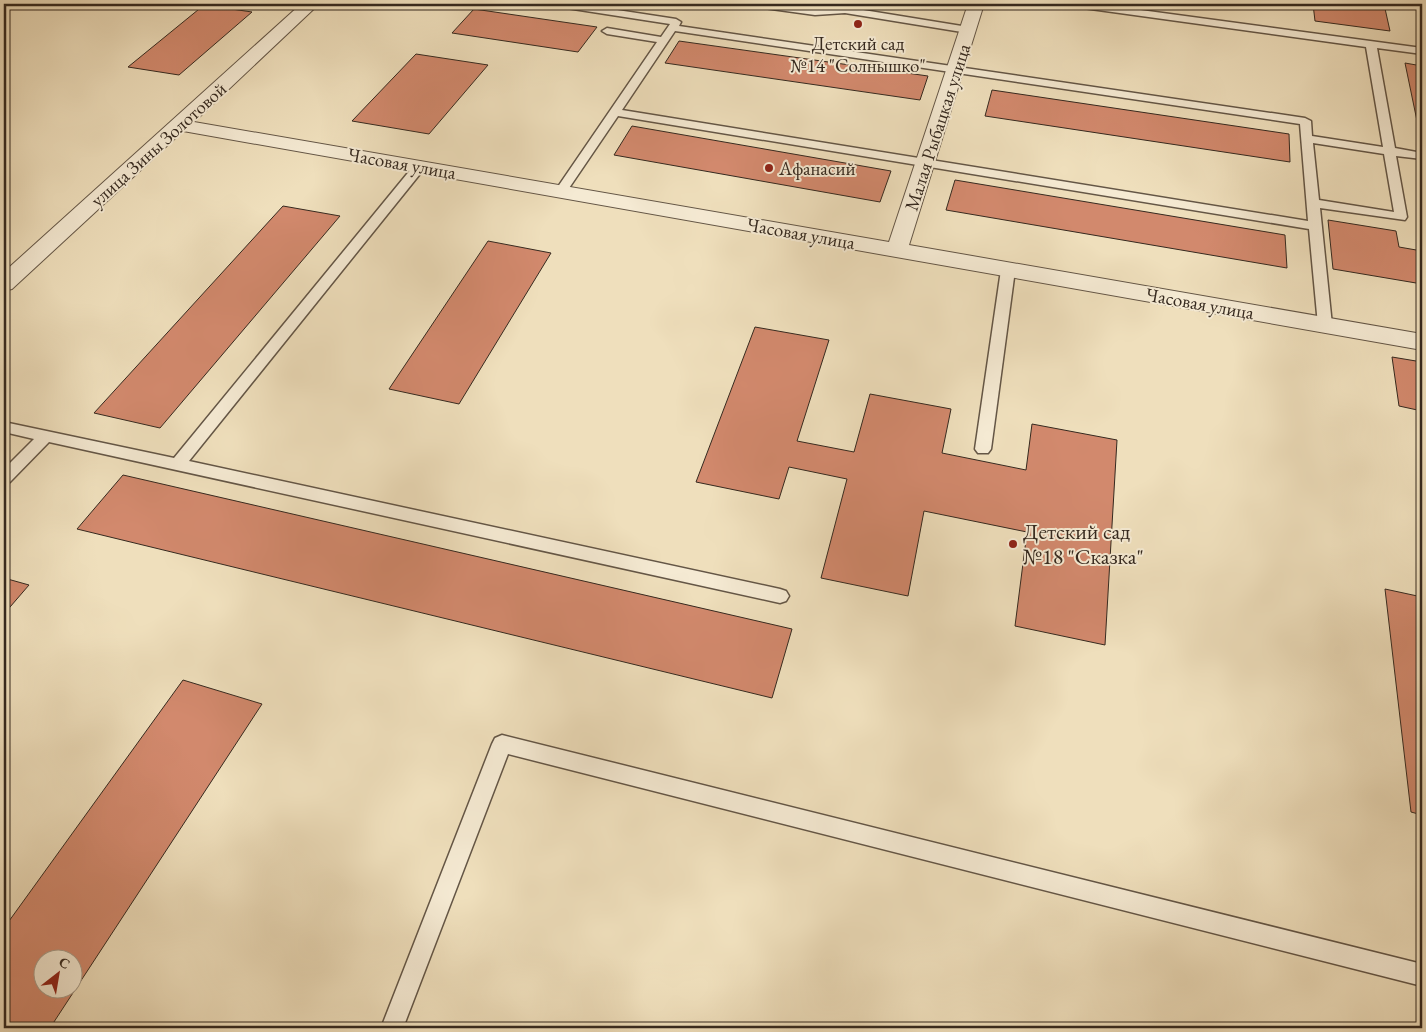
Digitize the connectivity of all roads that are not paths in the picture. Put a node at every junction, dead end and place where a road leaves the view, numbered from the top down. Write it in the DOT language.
graph roads {
  1 [pos="312,4"];
  2 [pos="560,4"];
  3 [pos="757,4"];
  4 [pos="976,4"];
  5 [pos="1076,4"];
  6 [pos="846,7"];
  7 [pos="672,28"];
  8 [pos="968,30"];
  9 [pos="607,31"];
  10 [pos="662,40"];
  11 [pos="1371,44"];
  12 [pos="1422,51"];
  13 [pos="956,68"];
  14 [pos="613,112"];
  15 [pos="180,125"];
  16 [pos="1308,139"];
  17 [pos="1390,151"];
  18 [pos="1422,156"];
  19 [pos="925,163"];
  20 [pos="420,166"];
  21 [pos="561,191"];
  22 [pos="1313,203"];
  23 [pos="1316,226"];
  24 [pos="897,250"];
  25 [pos="1008,270"];
  26 [pos="4,284"];
  27 [pos="1325,325"];
  28 [pos="1422,342"];
  29 [pos="4,427"];
  30 [pos="46,436"];
  31 [pos="983,450"];
  32 [pos="179,464"];
  33 [pos="4,478"];
  34 [pos="780,596"];
  35 [pos="1422,975"];
  36 [pos="392,1028"];
  1 -- 15 [label="street, улица Зины Золотовой"];
  2 -- 7 [label="lane"];
  3 -- 6 [label="lane"];
  4 -- 8 [label="street, Малая Рыбацкая улица"];
  5 -- 11 [label="lane"];
  6 -- 8 [label="lane"];
  7 -- 10 [label="lane"];
  7 -- 13 [label="lane"];
  8 -- 13 [label="street, Малая Рыбацкая улица"];
  9 -- 10 [label="lane"];
  10 -- 14 [label="lane"];
  11 -- 12 [label="lane"];
  11 -- 17 [label="lane"];
  13 -- 16 [label="lane"];
  13 -- 19 [label="street, Малая Рыбацкая улица"];
  14 -- 19 [label="lane"];
  14 -- 21 [label="lane"];
  15 -- 20 [label="street, Часовая улица"];
  15 -- 26 [label="street, улица Зины Золотовой"];
  16 -- 17 [label="lane"];
  16 -- 22 [label="lane"];
  17 -- 18 [label="lane"];
  17 -- 22 [label="lane"];
  19 -- 23 [label="lane"];
  19 -- 24 [label="street, Малая Рыбацкая улица"];
  20 -- 21 [label="street, Часовая улица"];
  20 -- 32 [label="lane"];
  21 -- 24 [label="street, Часовая улица"];
  22 -- 23 [label="lane"];
  23 -- 27 [label="lane"];
  24 -- 25 [label="street, Часовая улица"];
  25 -- 27 [label="street, Часовая улица"];
  25 -- 31 [label="lane"];
  27 -- 28 [label="street, Часовая улица"];
  29 -- 30 [label="lane"];
  30 -- 32 [label="lane"];
  30 -- 33 [label="lane"];
  32 -- 34 [label="lane"];
  35 -- 36 [label="lane"];
}
